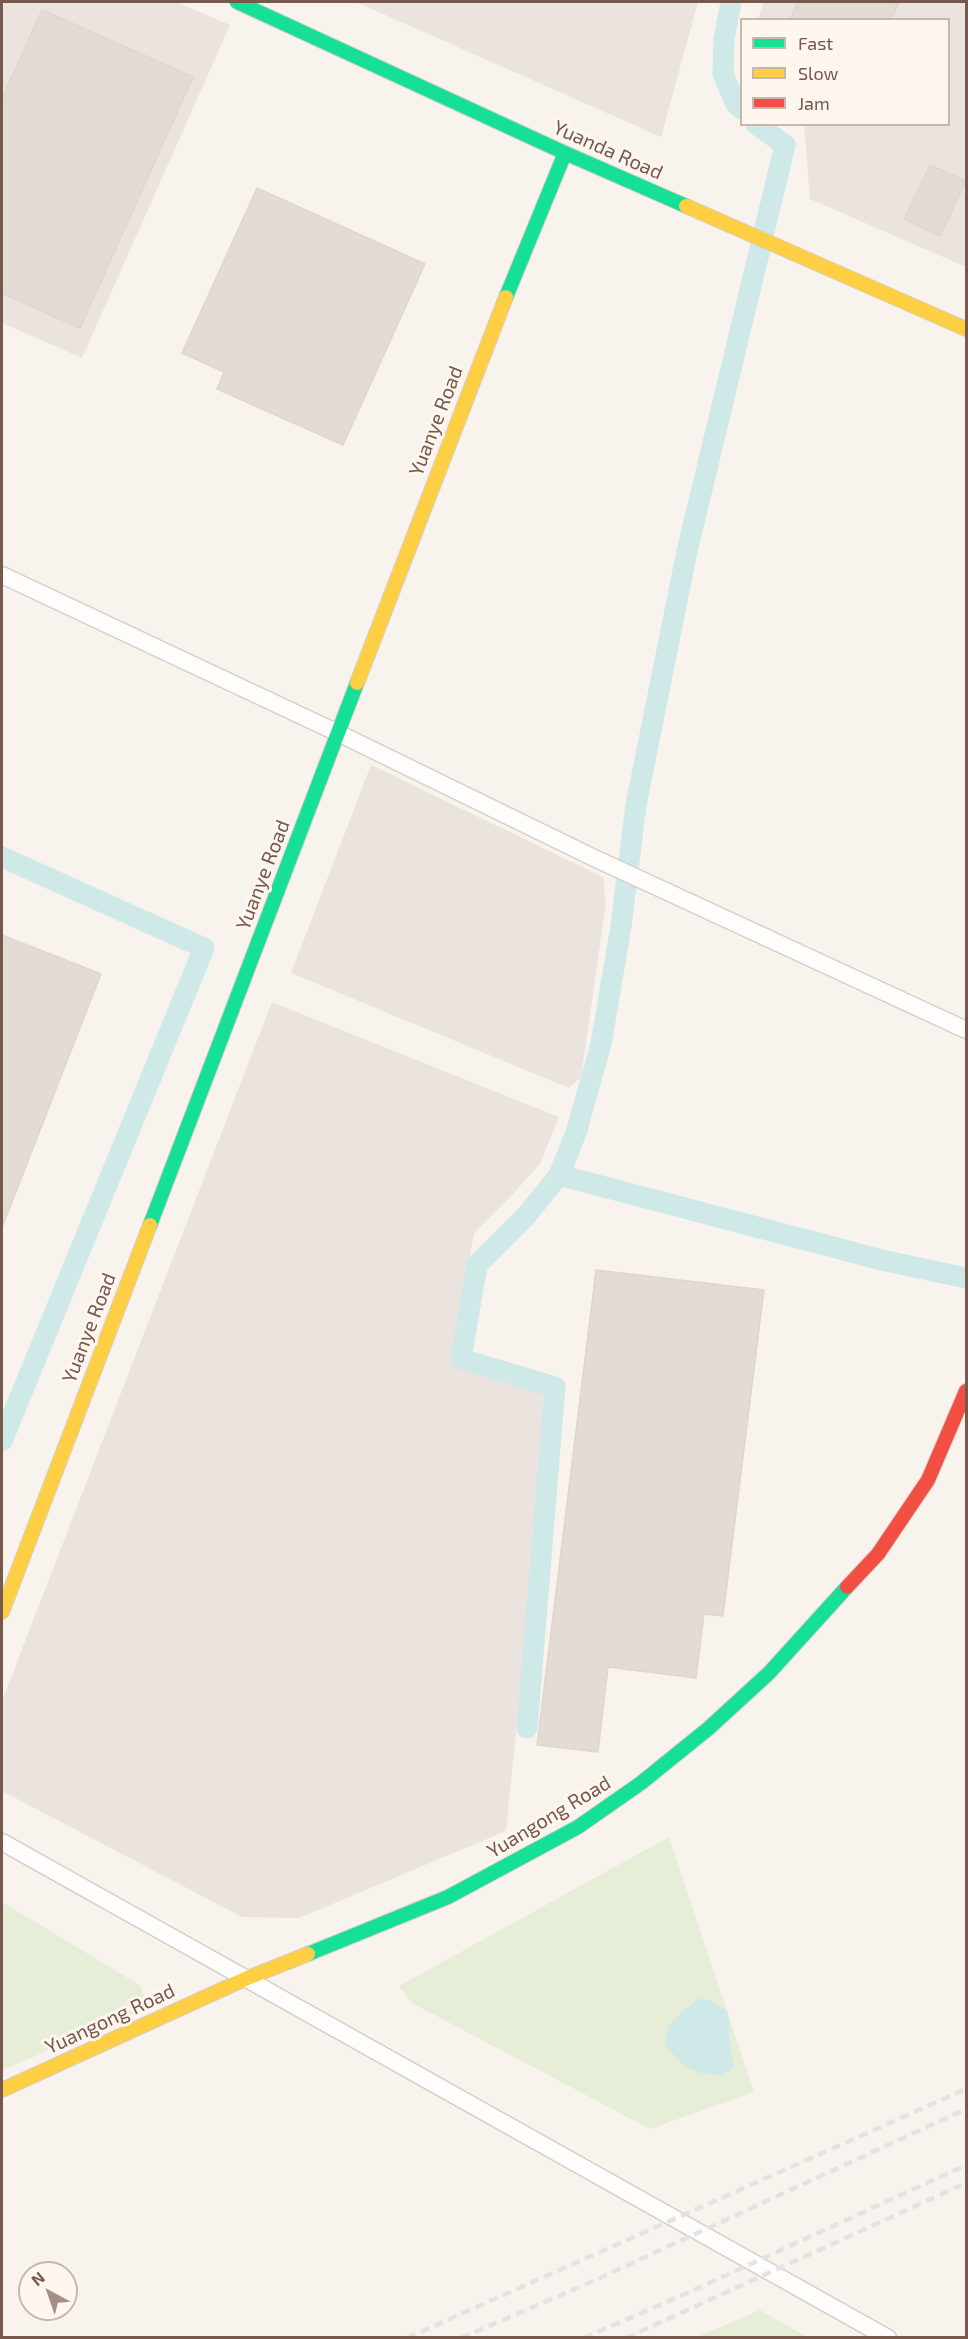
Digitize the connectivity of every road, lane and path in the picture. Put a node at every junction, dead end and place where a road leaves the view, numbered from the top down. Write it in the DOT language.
graph roads {
  1 [pos="237,2"];
  2 [pos="564,153"];
  3 [pos="966,329"];
  4 [pos="2,575"];
  5 [pos="338,733"];
  6 [pos="966,1030"];
  7 [pos="966,1390"];
  8 [pos="2,1612"];
  9 [pos="2,1842"];
  10 [pos="245,1979"];
  11 [pos="2,2090"];
  12 [pos="888,2337"];
  1 -- 2 [label="street, Yuanda Road"];
  2 -- 3 [label="street, Yuanda Road"];
  2 -- 5 [label="street, Yuanye Road"];
  4 -- 5 [label="street"];
  5 -- 6 [label="street"];
  5 -- 8 [label="street, Yuanye Road"];
  7 -- 10 [label="street, Yuangong Road"];
  9 -- 10 [label="street"];
  10 -- 11 [label="street, Yuangong Road"];
  10 -- 12 [label="street"];
}
